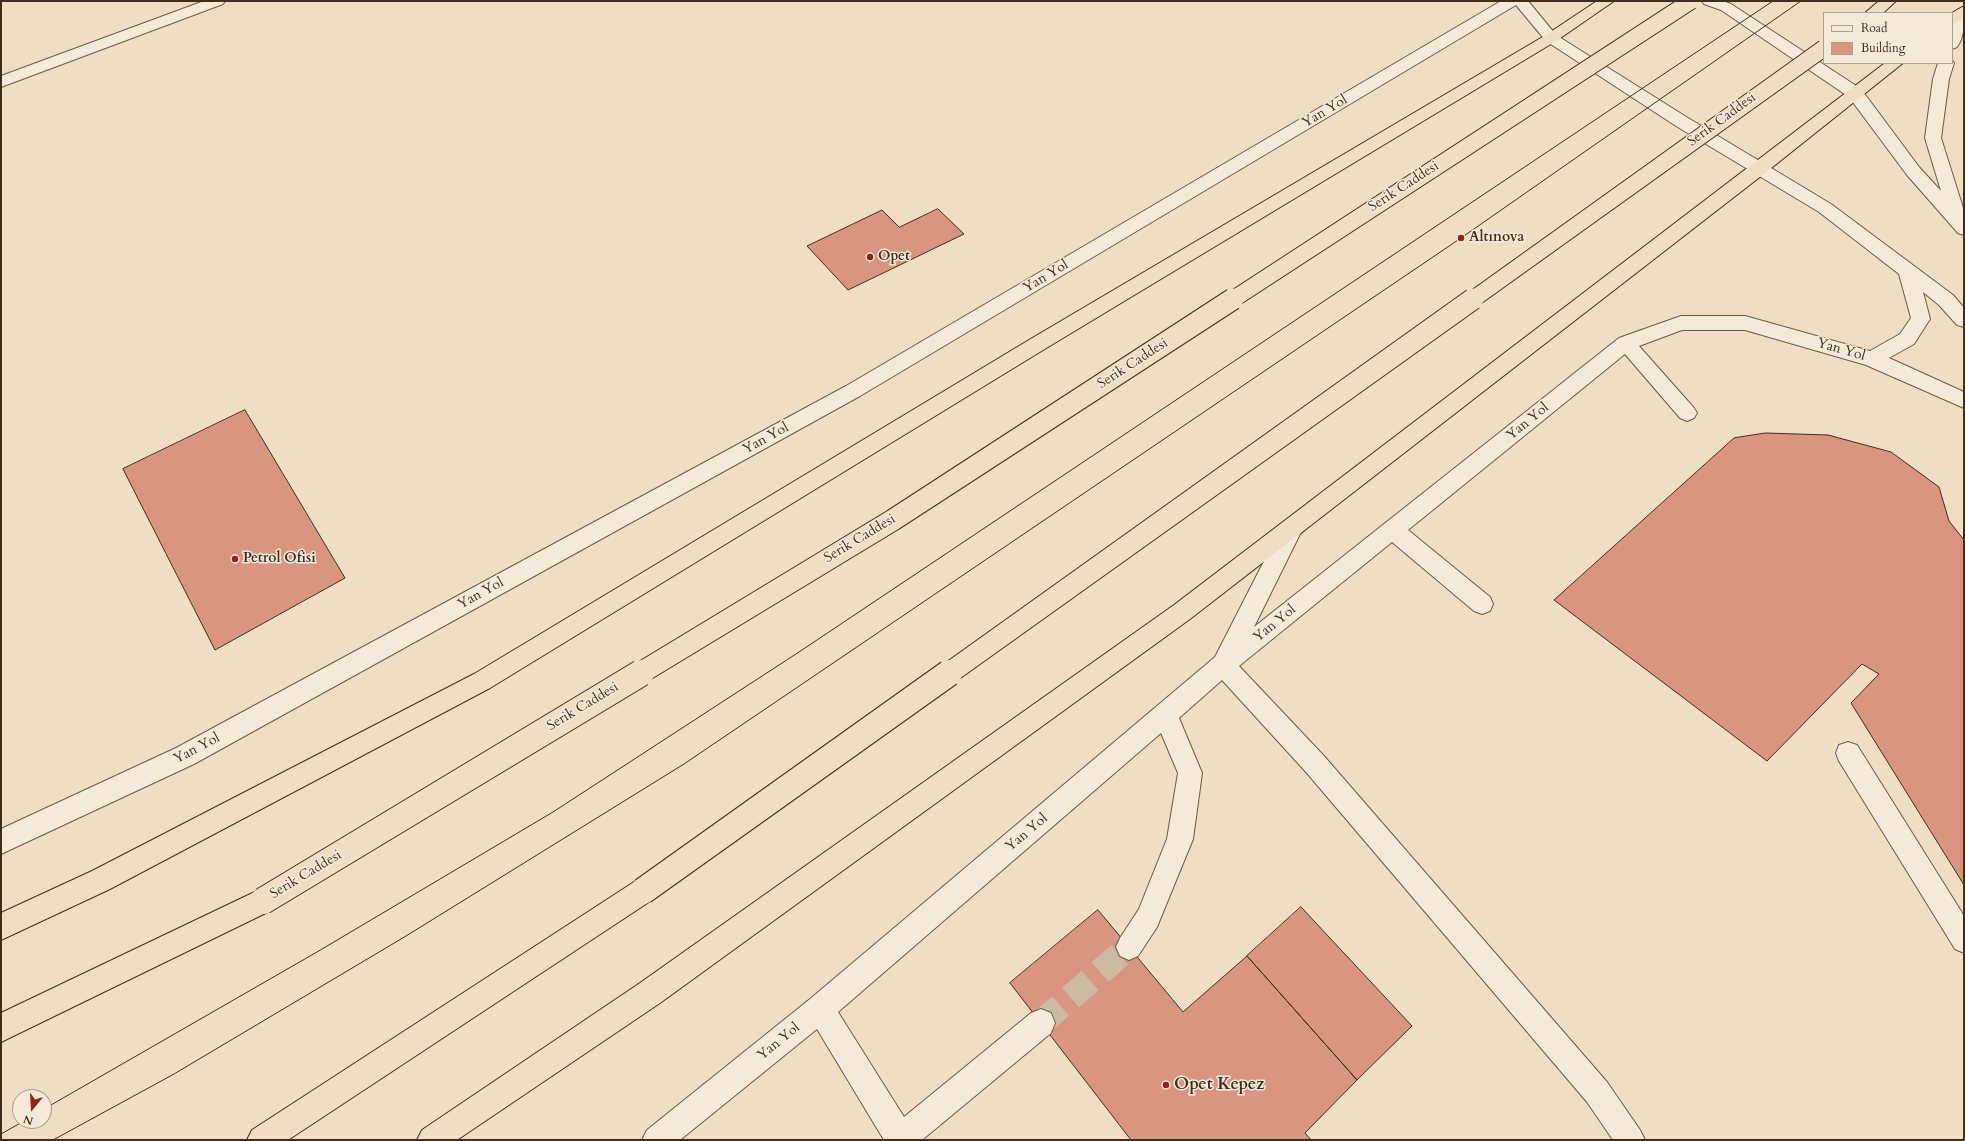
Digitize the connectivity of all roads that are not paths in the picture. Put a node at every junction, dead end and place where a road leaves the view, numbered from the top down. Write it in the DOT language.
graph roads {
  1 [pos="218,1"];
  2 [pos="1512,1"];
  3 [pos="1520,1"];
  4 [pos="1607,1"];
  5 [pos="1691,1"];
  6 [pos="1709,1"];
  7 [pos="1889,1"];
  8 [pos="1874,12"];
  9 [pos="1959,15"];
  10 [pos="1551,38"];
  11 [pos="1953,40"];
  12 [pos="1823,49"];
  13 [pos="1894,64"];
  14 [pos="1946,64"];
  15 [pos="1,82"];
  16 [pos="1855,93"];
  17 [pos="1759,169"];
  18 [pos="1961,226"];
  19 [pos="1908,272"];
  20 [pos="1964,320"];
  21 [pos="1626,343"];
  22 [pos="1872,360"];
  23 [pos="1964,400"];
  24 [pos="1687,413"];
  25 [pos="1292,528"];
  26 [pos="1393,530"];
  27 [pos="1482,604"];
  28 [pos="1223,665"];
  29 [pos="1166,714"];
  30 [pos="1848,753"];
  31 [pos="1,842"];
  32 [pos="1,927"];
  33 [pos="1964,940"];
  34 [pos="1129,947"];
  35 [pos="820,1009"];
  36 [pos="1041,1023"];
  37 [pos="1,1028"];
  38 [pos="900,1139"];
  39 [pos="262,1140"];
  40 [pos="432,1140"];
  41 [pos="657,1140"];
  42 [pos="1630,1140"];
  1 -- 15 [label="street"];
  2 -- 31 [label="street, Yan Yol"];
  3 -- 10 [label="street"];
  4 -- 10 [label="highway"];
  5 -- 37 [label="highway, Serik Caddesi, bridge"];
  6 -- 16 [label="street"];
  7 -- 8 [label="highway"];
  9 -- 11 [label="street"];
  10 -- 17 [label="street"];
  10 -- 32 [label="highway"];
  12 -- 39 [label="highway, Serik Caddesi, bridge"];
  13 -- 16 [label="highway"];
  14 -- 18 [label="street"];
  16 -- 17 [label="highway"];
  16 -- 18 [label="street"];
  17 -- 19 [label="street"];
  17 -- 25 [label="highway"];
  19 -- 20 [label="street"];
  19 -- 22 [label="street"];
  21 -- 22 [label="street, Yan Yol"];
  21 -- 24 [label="street"];
  21 -- 26 [label="street, Yan Yol"];
  22 -- 23 [label="street, Yan Yol"];
  25 -- 28 [label="street"];
  25 -- 40 [label="highway"];
  26 -- 27 [label="street"];
  26 -- 28 [label="street, Yan Yol"];
  28 -- 29 [label="street, Yan Yol"];
  28 -- 42 [label="street"];
  29 -- 34 [label="street"];
  29 -- 35 [label="street, Yan Yol"];
  30 -- 33 [label="street"];
  35 -- 38 [label="street"];
  35 -- 41 [label="street, Yan Yol"];
  36 -- 38 [label="street"];
}
